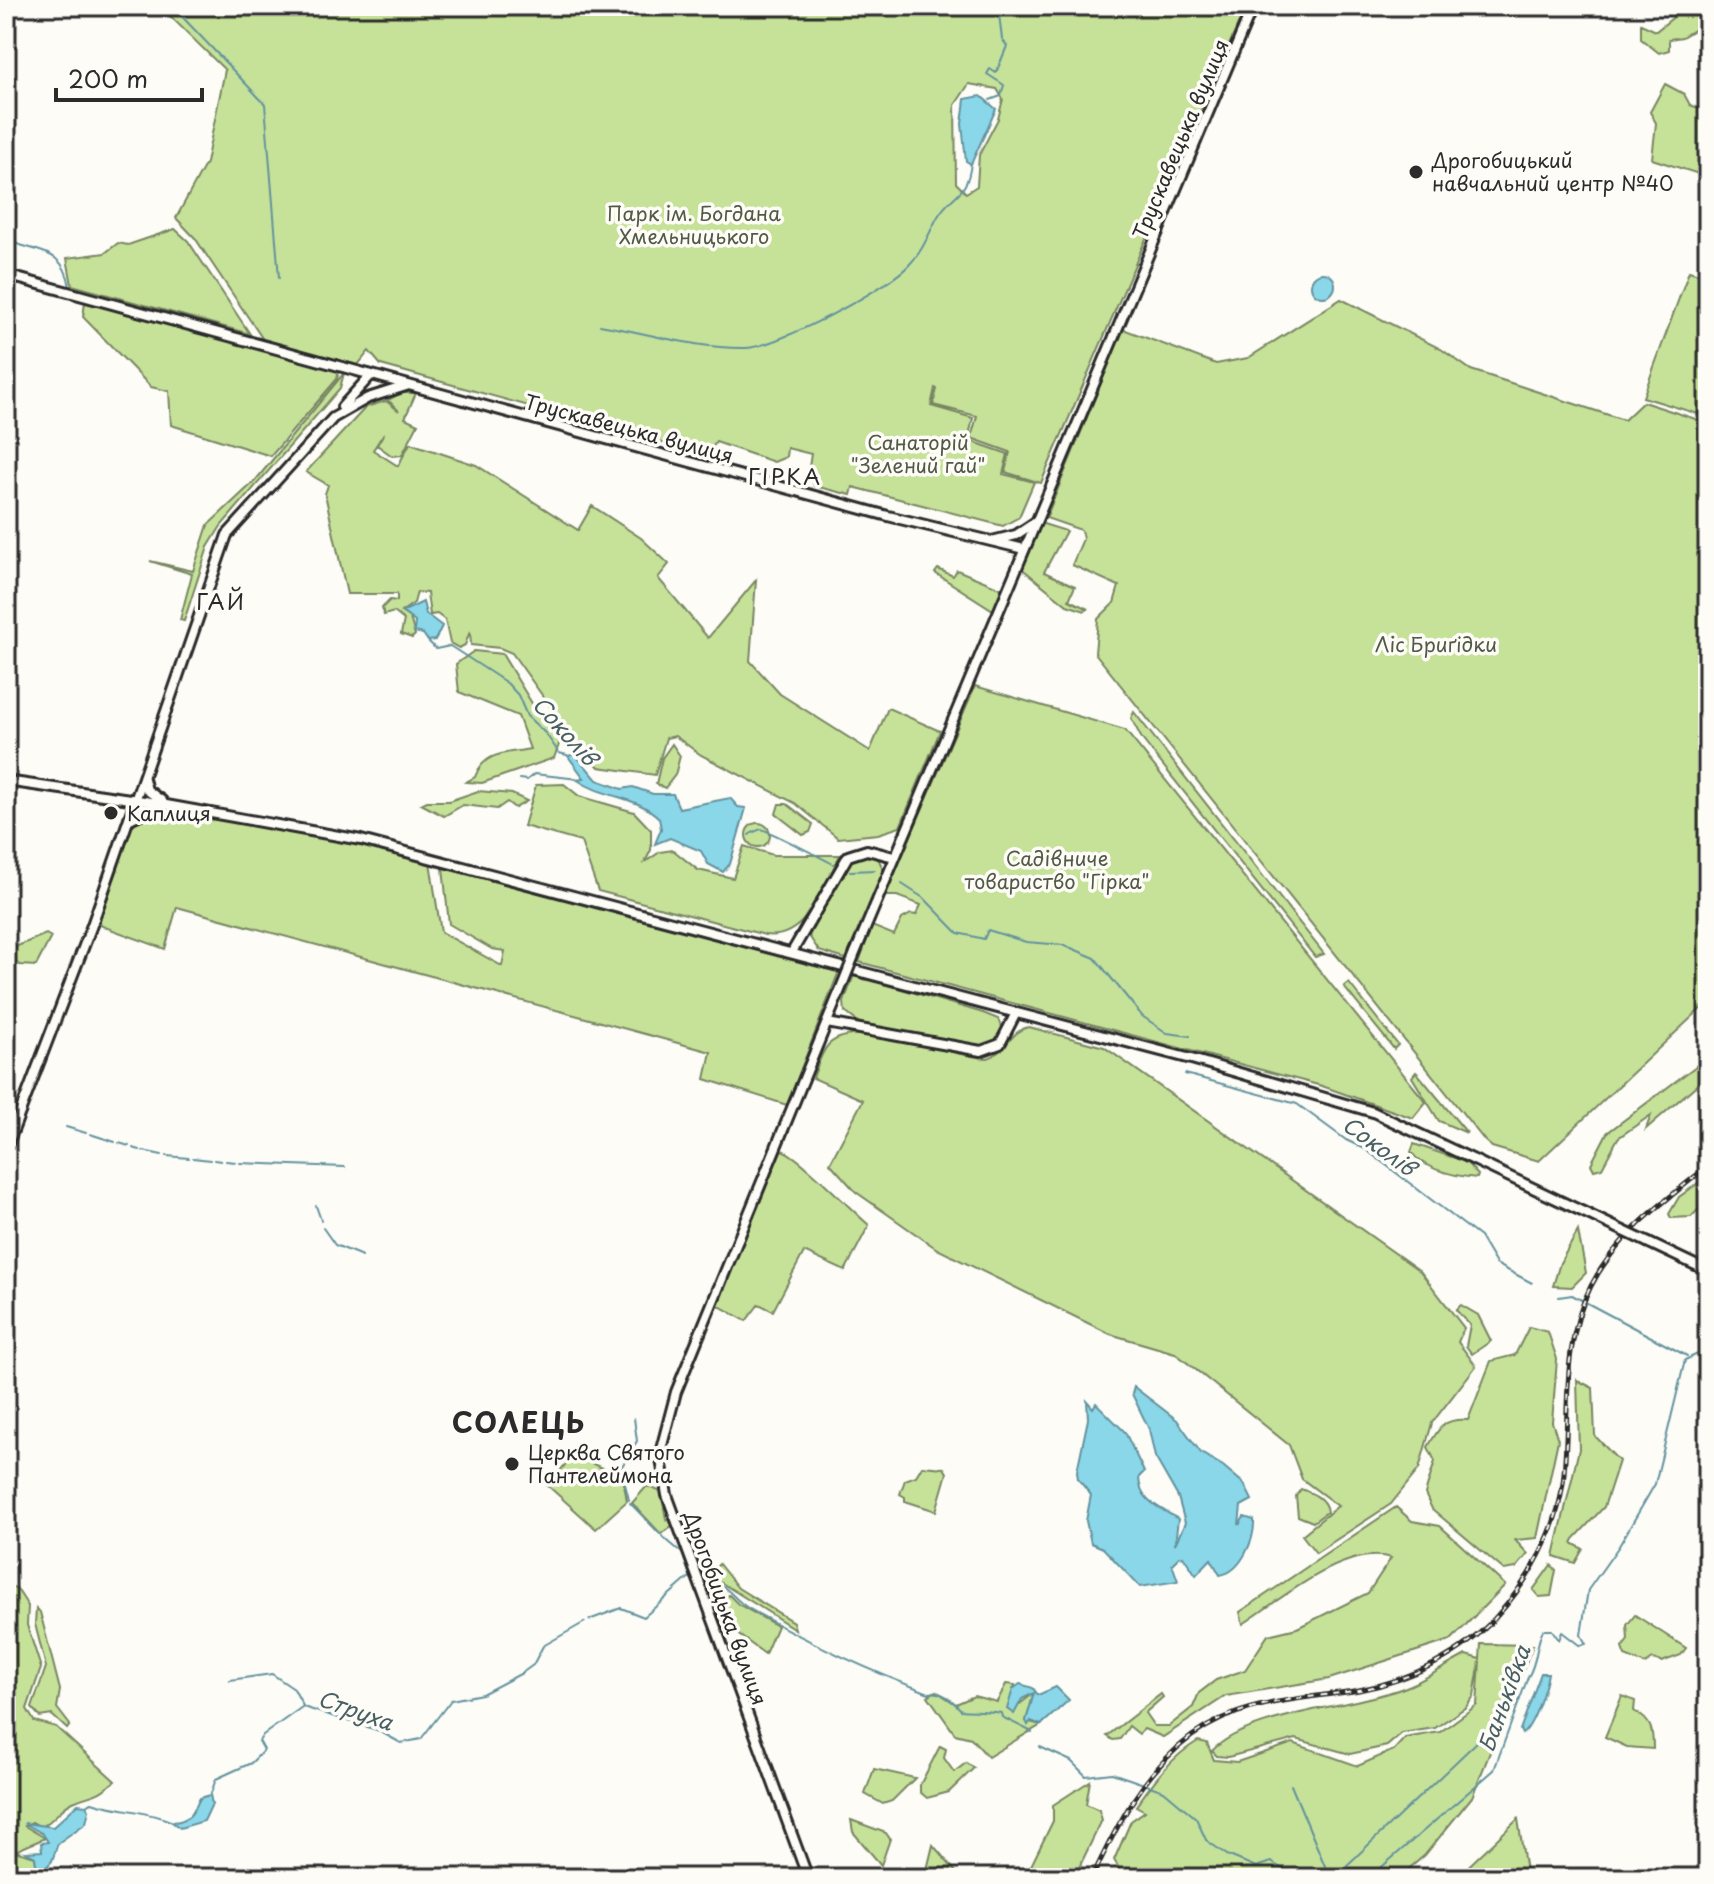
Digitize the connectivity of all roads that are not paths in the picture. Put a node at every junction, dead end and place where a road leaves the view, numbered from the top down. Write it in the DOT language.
graph roads {
  1 [pos="1253,6"];
  2 [pos="6,275"];
  3 [pos="371,375"];
  4 [pos="397,385"];
  5 [pos="333,418"];
  6 [pos="1038,520"];
  7 [pos="983,541"];
  8 [pos="1024,549"];
  9 [pos="144,775"];
  10 [pos="6,781"];
  11 [pos="136,799"];
  12 [pos="170,805"];
  13 [pos="129,821"];
  14 [pos="905,831"];
  15 [pos="877,851"];
  16 [pos="894,857"];
  17 [pos="792,952"];
  18 [pos="855,953"];
  19 [pos="1016,1013"];
  20 [pos="827,1023"];
  21 [pos="6,1149"];
  22 [pos="1708,1271"];
  23 [pos="808,1878"];
  1 -- 6 [label="main road, Трускавецька вулиця"];
  2 -- 3 [label="main road"];
  3 -- 4 [label="main road"];
  3 -- 5 [label="main road"];
  4 -- 5 [label="main road"];
  4 -- 7 [label="main road, Трускавецька вулиця"];
  5 -- 9 [label="main road"];
  6 -- 7 [label="main road"];
  6 -- 8 [label="main road, Трускавецька вулиця"];
  7 -- 8 [label="main road, Трускавецька вулиця"];
  8 -- 14 [label="main road, Трускавецька вулиця"];
  9 -- 11 [label="main road"];
  9 -- 12 [label="main road"];
  10 -- 11 [label="main road"];
  11 -- 12 [label="main road"];
  11 -- 13 [label="main road"];
  12 -- 13 [label="main road"];
  12 -- 17 [label="main road"];
  13 -- 21 [label="main road"];
  14 -- 15 [label="main road"];
  14 -- 16 [label="main road, Трускавецька вулиця"];
  15 -- 16 [label="main road"];
  15 -- 17 [label="main road"];
  16 -- 18 [label="main road, Трускавецька вулиця"];
  17 -- 19 [label="main road"];
  18 -- 20 [label="main road, Дрогобицька вулиця, bridge"];
  19 -- 20 [label="main road"];
  19 -- 22 [label="main road, bridge"];
  20 -- 23 [label="main road, Дрогобицька вулиця"];
}
